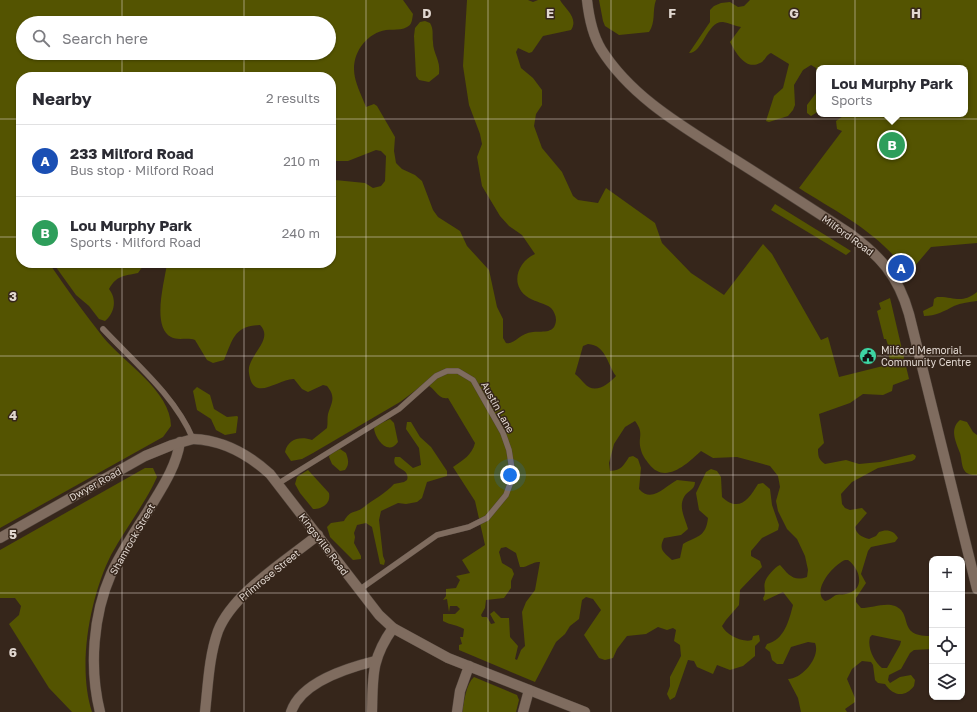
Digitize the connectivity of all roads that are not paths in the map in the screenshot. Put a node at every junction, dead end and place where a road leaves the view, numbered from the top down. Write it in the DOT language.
graph roads {
  1 [pos="587,0"];
  2 [pos="103,329"];
  3 [pos="193,440"];
  4 [pos="180,442"];
  5 [pos="279,483"];
  6 [pos="318,536"];
  7 [pos="0,538"];
  8 [pos="977,589"];
  9 [pos="359,590"];
  10 [pos="393,628"];
  11 [pos="375,661"];
  12 [pos="468,666"];
  13 [pos="529,690"];
  14 [pos="100,712"];
  15 [pos="205,712"];
  16 [pos="291,712"];
  17 [pos="372,712"];
  18 [pos="458,712"];
  19 [pos="523,712"];
  20 [pos="585,712"];
  1 -- 8 [label="street, Milford Road"];
  2 -- 3 [label="lane"];
  3 -- 4 [label="street, Dwyer Road"];
  3 -- 5 [label="street, Kingsville Road"];
  4 -- 7 [label="street, Dwyer Road"];
  4 -- 14 [label="street, Shamrock Street"];
  5 -- 6 [label="street, Kingsville Road"];
  5 -- 9 [label="lane, Austin Lane"];
  6 -- 9 [label="street, Kingsville Road"];
  6 -- 15 [label="street, Primrose Street"];
  9 -- 10 [label="street, Kingsville Road"];
  10 -- 11 [label="street"];
  10 -- 12 [label="street, Kingsville Road"];
  11 -- 16 [label="street"];
  11 -- 17 [label="street"];
  12 -- 13 [label="street, Kingsville Road"];
  12 -- 18 [label="street"];
  13 -- 19 [label="street"];
  13 -- 20 [label="street, Kingsville Road"];
}
